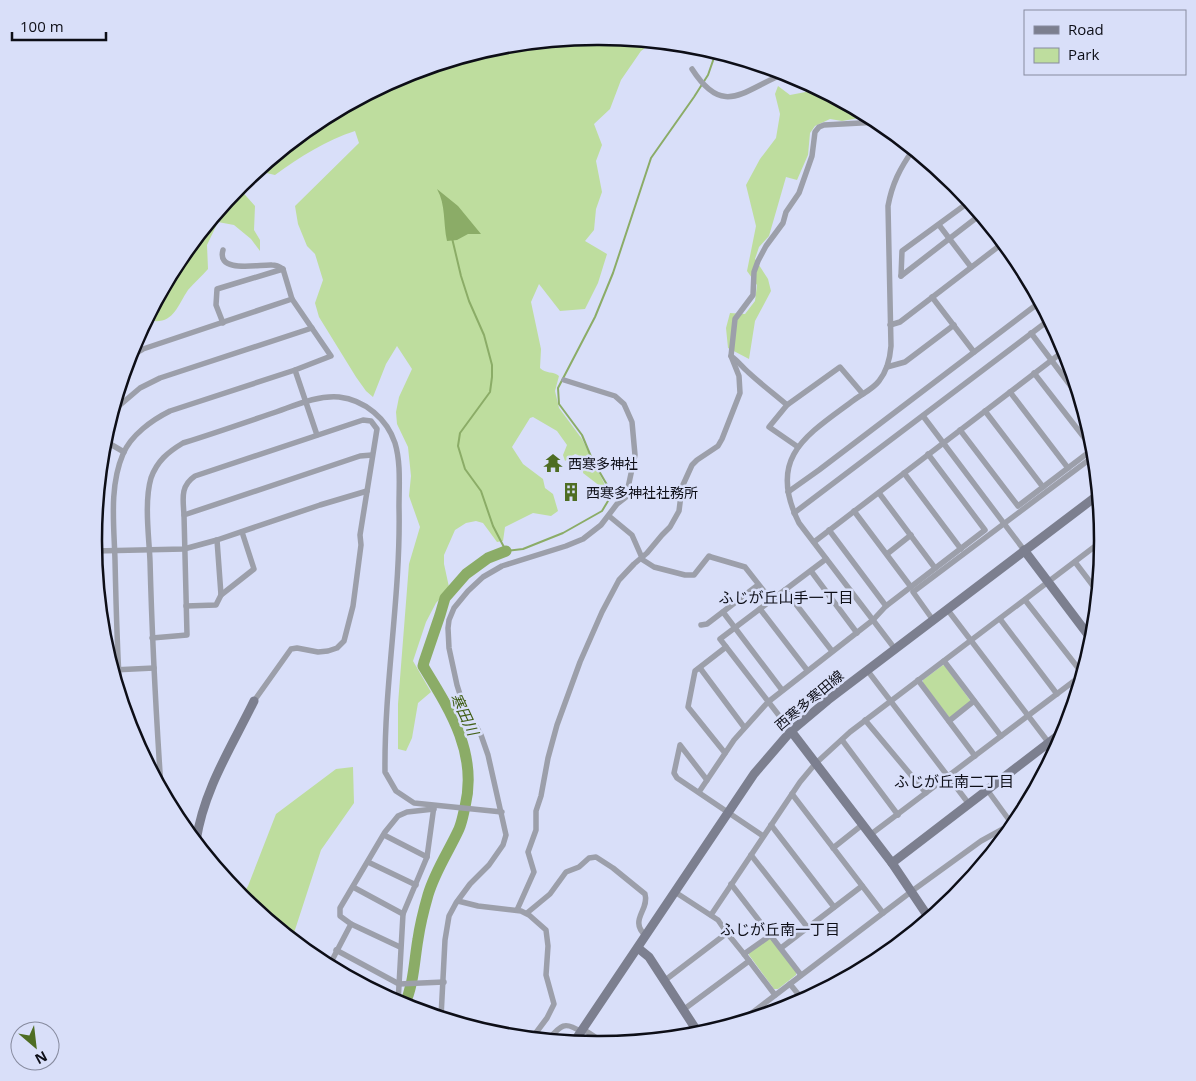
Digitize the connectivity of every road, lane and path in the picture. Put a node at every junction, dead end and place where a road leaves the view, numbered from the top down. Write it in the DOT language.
graph roads {
  1 [pos="692,69"];
  2 [pos="775,78"];
  3 [pos="864,123"];
  4 [pos="910,155"];
  5 [pos="964,206"];
  6 [pos="975,219"];
  7 [pos="939,225"];
  8 [pos="950,239"];
  9 [pos="997,247"];
  10 [pos="223,250"];
  11 [pos="971,267"];
  12 [pos="283,269"];
  13 [pos="932,297"];
  14 [pos="292,299"];
  15 [pos="1034,306"];
  16 [pos="223,323"];
  17 [pos="1043,324"];
  18 [pos="890,325"];
  19 [pos="954,325"];
  20 [pos="312,328"];
  21 [pos="1031,333"];
  22 [pos="140,350"];
  23 [pos="974,352"];
  24 [pos="1058,355"];
  25 [pos="731,356"];
  26 [pos="1051,360"];
  27 [pos="887,368"];
  28 [pos="295,370"];
  29 [pos="1034,373"];
  30 [pos="564,380"];
  31 [pos="1067,381"];
  32 [pos="1010,392"];
  33 [pos="863,394"];
  34 [pos="306,402"];
  35 [pos="122,404"];
  36 [pos="787,405"];
  37 [pos="985,411"];
  38 [pos="923,416"];
  39 [pos="960,430"];
  40 [pos="317,435"];
  41 [pos="1082,435"];
  42 [pos="943,443"];
  43 [pos="112,445"];
  44 [pos="798,448"];
  45 [pos="124,452"];
  46 [pos="928,454"];
  47 [pos="372,455"];
  48 [pos="1086,455"];
  49 [pos="1087,461"];
  50 [pos="1068,468"];
  51 [pos="904,473"];
  52 [pos="1043,487"];
  53 [pos="367,491"];
  54 [pos="788,492"];
  55 [pos="878,493"];
  56 [pos="1091,499"];
  57 [pos="854,511"];
  58 [pos="794,513"];
  59 [pos="184,515"];
  60 [pos="608,516"];
  61 [pos="1004,523"];
  62 [pos="829,530"];
  63 [pos="242,532"];
  64 [pos="910,535"];
  65 [pos="217,540"];
  66 [pos="814,542"];
  67 [pos="1093,548"];
  68 [pos="184,549"];
  69 [pos="961,549"];
  70 [pos="150,550"];
  71 [pos="1024,550"];
  72 [pos="103,551"];
  73 [pos="114,551"];
  74 [pos="887,554"];
  75 [pos="642,558"];
  76 [pos="826,559"];
  77 [pos="1075,562"];
  78 [pos="936,568"];
  79 [pos="811,570"];
  80 [pos="1048,582"];
  81 [pos="1091,583"];
  82 [pos="758,585"];
  83 [pos="911,587"];
  84 [pos="785,590"];
  85 [pos="221,595"];
  86 [pos="771,600"];
  87 [pos="1025,600"];
  88 [pos="186,606"];
  89 [pos="886,606"];
  90 [pos="760,609"];
  91 [pos="947,609"];
  92 [pos="723,612"];
  93 [pos="1000,619"];
  94 [pos="874,620"];
  95 [pos="933,620"];
  96 [pos="701,625"];
  97 [pos="735,628"];
  98 [pos="1085,631"];
  99 [pos="857,633"];
  100 [pos="152,638"];
  101 [pos="970,641"];
  102 [pos="726,647"];
  103 [pos="895,649"];
  104 [pos="832,651"];
  105 [pos="116,654"];
  106 [pos="944,661"];
  107 [pos="154,668"];
  108 [pos="700,668"];
  109 [pos="1077,668"];
  110 [pos="119,670"];
  111 [pos="807,670"];
  112 [pos="867,670"];
  113 [pos="918,680"];
  114 [pos="1073,681"];
  115 [pos="782,690"];
  116 [pos="1057,694"];
  117 [pos="254,701"];
  118 [pos="891,701"];
  119 [pos="974,701"];
  120 [pos="768,702"];
  121 [pos="1028,716"];
  122 [pos="865,720"];
  123 [pos="949,721"];
  124 [pos="744,727"];
  125 [pos="791,731"];
  126 [pos="1001,736"];
  127 [pos="842,740"];
  128 [pos="1050,744"];
  129 [pos="1046,751"];
  130 [pos="725,753"];
  131 [pos="976,756"];
  132 [pos="816,764"];
  133 [pos="158,768"];
  134 [pos="948,776"];
  135 [pos="707,780"];
  136 [pos="988,791"];
  137 [pos="699,792"];
  138 [pos="926,793"];
  139 [pos="792,794"];
  140 [pos="970,804"];
  141 [pos="434,808"];
  142 [pos="502,812"];
  143 [pos="729,813"];
  144 [pos="898,815"];
  145 [pos="1009,817"];
  146 [pos="770,825"];
  147 [pos="862,825"];
  148 [pos="999,831"];
  149 [pos="198,832"];
  150 [pos="384,835"];
  151 [pos="870,835"];
  152 [pos="763,836"];
  153 [pos="833,848"];
  154 [pos="751,855"];
  155 [pos="426,857"];
  156 [pos="368,862"];
  157 [pos="892,863"];
  158 [pos="731,884"];
  159 [pos="416,885"];
  160 [pos="862,886"];
  161 [pos="353,887"];
  162 [pos="912,891"];
  163 [pos="675,892"];
  164 [pos="458,901"];
  165 [pos="834,908"];
  166 [pos="517,910"];
  167 [pos="926,912"];
  168 [pos="527,913"];
  169 [pos="882,913"];
  170 [pos="403,914"];
  171 [pos="711,915"];
  172 [pos="351,924"];
  173 [pos="808,928"];
  174 [pos="727,933"];
  175 [pos="771,935"];
  176 [pos="646,936"];
  177 [pos="400,947"];
  178 [pos="638,948"];
  179 [pos="781,948"];
  180 [pos="336,950"];
  181 [pos="744,954"];
  182 [pos="332,958"];
  183 [pos="749,961"];
  184 [pos="802,975"];
  185 [pos="664,981"];
  186 [pos="444,982"];
  187 [pos="399,984"];
  188 [pos="790,984"];
  189 [pos="398,994"];
  190 [pos="797,994"];
  191 [pos="775,995"];
  192 [pos="683,1010"];
  193 [pos="442,1011"];
  194 [pos="755,1011"];
  195 [pos="694,1026"];
  196 [pos="582,1030"];
  197 [pos="536,1032"];
  198 [pos="554,1034"];
  199 [pos="578,1035"];
  200 [pos="592,1036"];
  1 -- 2 [label="street"];
  3 -- 25 [label="street"];
  4 -- 18 [label="street"];
  5 -- 7 [label="street"];
  6 -- 8 [label="street"];
  7 -- 8 [label="street"];
  7 -- 8 [label="street"];
  8 -- 11 [label="street"];
  9 -- 11 [label="street"];
  10 -- 12 [label="street"];
  11 -- 13 [label="street"];
  12 -- 14 [label="street"];
  12 -- 16 [label="street"];
  13 -- 18 [label="street"];
  13 -- 19 [label="street"];
  14 -- 16 [label="street"];
  14 -- 20 [label="street"];
  15 -- 23 [label="street"];
  16 -- 22 [label="street"];
  17 -- 21 [label="street"];
  18 -- 27 [label="street"];
  19 -- 23 [label="street"];
  19 -- 27 [label="street"];
  20 -- 28 [label="street"];
  20 -- 35 [label="street"];
  21 -- 26 [label="street"];
  21 -- 38 [label="street"];
  23 -- 54 [label="street"];
  24 -- 26 [label="street"];
  25 -- 36 [label="street"];
  25 -- 75 [label="street"];
  26 -- 29 [label="street"];
  26 -- 31 [label="street"];
  27 -- 33 [label="street"];
  28 -- 34 [label="street"];
  28 -- 45 [label="street"];
  29 -- 32 [label="street"];
  29 -- 41 [label="street"];
  30 -- 60 [label="street"];
  32 -- 37 [label="street"];
  32 -- 50 [label="street"];
  33 -- 36 [label="street"];
  33 -- 44 [label="street"];
  34 -- 40 [label="street"];
  34 -- 70 [label="street"];
  34 -- 141 [label="street"];
  36 -- 44 [label="street"];
  37 -- 39 [label="street"];
  37 -- 52 [label="street"];
  38 -- 42 [label="street"];
  38 -- 58 [label="street"];
  39 -- 42 [label="street"];
  39 -- 52 [label="street"];
  40 -- 47 [label="street"];
  40 -- 59 [label="street"];
  42 -- 46 [label="street"];
  42 -- 61 [label="street"];
  43 -- 45 [label="street"];
  44 -- 54 [label="street"];
  45 -- 73 [label="street"];
  46 -- 51 [label="street"];
  46 -- 69 [label="street"];
  47 -- 53 [label="street"];
  47 -- 59 [label="street"];
  48 -- 50 [label="street"];
  49 -- 61 [label="street"];
  50 -- 52 [label="street"];
  51 -- 55 [label="street"];
  51 -- 69 [label="street"];
  53 -- 63 [label="street"];
  53 -- 117 [label="street"];
  54 -- 58 [label="street"];
  55 -- 57 [label="street"];
  55 -- 64 [label="street"];
  56 -- 71 [label="street, 西寒多寒田線"];
  57 -- 62 [label="street"];
  57 -- 74 [label="street"];
  58 -- 66 [label="street"];
  59 -- 68 [label="street"];
  60 -- 75 [label="street"];
  60 -- 142 [label="street"];
  61 -- 71 [label="street"];
  61 -- 95 [label="street"];
  62 -- 66 [label="street"];
  62 -- 89 [label="street"];
  63 -- 65 [label="street"];
  63 -- 85 [label="street"];
  64 -- 74 [label="street"];
  64 -- 78 [label="street"];
  65 -- 68 [label="street"];
  65 -- 85 [label="street"];
  66 -- 76 [label="street"];
  67 -- 77 [label="street"];
  68 -- 70 [label="street"];
  68 -- 88 [label="street"];
  69 -- 78 [label="street"];
  70 -- 73 [label="street"];
  70 -- 100 [label="street"];
  71 -- 80 [label="street"];
  71 -- 91 [label="street, 西寒多寒田線"];
  72 -- 73 [label="street"];
  73 -- 105 [label="street"];
  74 -- 83 [label="street"];
  75 -- 82 [label="street"];
  75 -- 166 [label="street"];
  76 -- 79 [label="street"];
  76 -- 94 [label="street"];
  77 -- 80 [label="street"];
  77 -- 81 [label="street"];
  78 -- 83 [label="street"];
  79 -- 84 [label="street"];
  79 -- 99 [label="street"];
  80 -- 87 [label="street"];
  80 -- 98 [label="street"];
  82 -- 86 [label="street"];
  82 -- 92 [label="street"];
  83 -- 89 [label="street"];
  84 -- 86 [label="street"];
  84 -- 104 [label="street"];
  85 -- 88 [label="street"];
  86 -- 90 [label="street"];
  87 -- 93 [label="street"];
  87 -- 109 [label="street"];
  88 -- 100 [label="street"];
  89 -- 94 [label="street"];
  90 -- 97 [label="street"];
  90 -- 111 [label="street"];
  91 -- 95 [label="street, 西寒多寒田線"];
  91 -- 101 [label="street"];
  92 -- 96 [label="street"];
  92 -- 97 [label="street"];
  93 -- 101 [label="street"];
  93 -- 116 [label="street"];
  94 -- 99 [label="street"];
  94 -- 103 [label="street"];
  95 -- 103 [label="street, 西寒多寒田線"];
  97 -- 102 [label="street"];
  97 -- 115 [label="street"];
  99 -- 104 [label="street"];
  100 -- 107 [label="street"];
  101 -- 106 [label="street"];
  101 -- 121 [label="street"];
  102 -- 108 [label="street"];
  102 -- 120 [label="street"];
  103 -- 112 [label="street, 西寒多寒田線"];
  104 -- 111 [label="street"];
  106 -- 113 [label="street"];
  106 -- 119 [label="street"];
  107 -- 110 [label="street"];
  107 -- 133 [label="street"];
  108 -- 124 [label="street"];
  108 -- 130 [label="street"];
  111 -- 115 [label="street"];
  112 -- 118 [label="street"];
  112 -- 125 [label="street, 西寒多寒田線"];
  113 -- 118 [label="street"];
  113 -- 123 [label="street"];
  114 -- 116 [label="street"];
  115 -- 120 [label="street"];
  116 -- 121 [label="street"];
  117 -- 149 [label="street"];
  118 -- 122 [label="street"];
  118 -- 134 [label="street"];
  119 -- 123 [label="street"];
  119 -- 126 [label="street"];
  120 -- 124 [label="street"];
  120 -- 125 [label="street"];
  121 -- 126 [label="street"];
  121 -- 128 [label="street"];
  122 -- 127 [label="street"];
  122 -- 138 [label="street"];
  123 -- 131 [label="street"];
  124 -- 130 [label="street"];
  125 -- 132 [label="street"];
  125 -- 143 [label="street, 西寒多寒田線"];
  126 -- 131 [label="street"];
  127 -- 132 [label="street"];
  127 -- 144 [label="street"];
  129 -- 136 [label="street"];
  130 -- 135 [label="street"];
  131 -- 134 [label="street"];
  132 -- 139 [label="street"];
  132 -- 147 [label="street"];
  134 -- 138 [label="street"];
  134 -- 140 [label="street"];
  135 -- 137 [label="street"];
  135 -- 137 [label="street"];
  136 -- 140 [label="street"];
  136 -- 145 [label="street"];
  137 -- 143 [label="street"];
  138 -- 144 [label="street"];
  139 -- 146 [label="street"];
  139 -- 153 [label="street"];
  140 -- 157 [label="street"];
  141 -- 142 [label="street"];
  141 -- 150 [label="street"];
  141 -- 155 [label="street"];
  142 -- 164 [label="street"];
  143 -- 152 [label="street"];
  143 -- 163 [label="street, 西寒多寒田線"];
  144 -- 151 [label="street"];
  146 -- 152 [label="street"];
  146 -- 165 [label="street"];
  147 -- 151 [label="street"];
  147 -- 153 [label="street"];
  148 -- 162 [label="street"];
  150 -- 155 [label="street"];
  150 -- 156 [label="street"];
  151 -- 157 [label="street"];
  152 -- 154 [label="street"];
  153 -- 160 [label="street"];
  154 -- 158 [label="street"];
  154 -- 173 [label="street"];
  155 -- 159 [label="street"];
  156 -- 159 [label="street"];
  156 -- 161 [label="street"];
  157 -- 162 [label="street"];
  158 -- 171 [label="street"];
  158 -- 175 [label="street"];
  159 -- 170 [label="street"];
  160 -- 165 [label="street"];
  160 -- 169 [label="street"];
  161 -- 170 [label="street"];
  161 -- 172 [label="street"];
  162 -- 167 [label="street"];
  162 -- 169 [label="street"];
  163 -- 171 [label="street"];
  163 -- 176 [label="street, 西寒多寒田線"];
  164 -- 166 [label="street"];
  164 -- 186 [label="street"];
  165 -- 173 [label="street"];
  166 -- 168 [label="street"];
  168 -- 176 [label="street"];
  168 -- 197 [label="street"];
  169 -- 184 [label="street"];
  170 -- 177 [label="street"];
  171 -- 174 [label="street"];
  172 -- 177 [label="street"];
  172 -- 180 [label="street"];
  173 -- 179 [label="street"];
  174 -- 181 [label="street"];
  174 -- 185 [label="street"];
  175 -- 179 [label="street"];
  175 -- 181 [label="street"];
  176 -- 178 [label="street, 西寒多寒田線"];
  177 -- 187 [label="street"];
  178 -- 185 [label="street"];
  178 -- 196 [label="street, 西寒多寒田線"];
  179 -- 184 [label="street"];
  180 -- 182 [label="street"];
  180 -- 187 [label="street"];
  181 -- 183 [label="street"];
  183 -- 191 [label="street"];
  183 -- 192 [label="street"];
  184 -- 188 [label="street"];
  185 -- 192 [label="street"];
  186 -- 187 [label="street"];
  186 -- 193 [label="street"];
  187 -- 189 [label="street"];
  188 -- 190 [label="street"];
  188 -- 191 [label="street"];
  191 -- 194 [label="street"];
  192 -- 195 [label="street"];
  196 -- 198 [label="street"];
  196 -- 199 [label="street, 西寒多寒田線"];
  196 -- 200 [label="street"];
}
